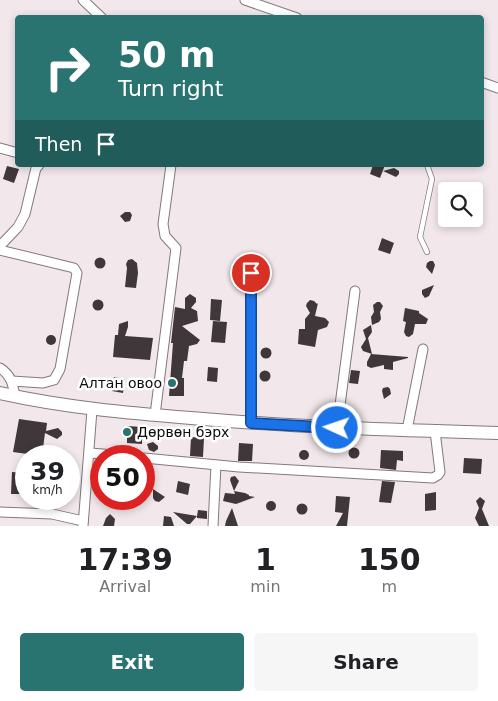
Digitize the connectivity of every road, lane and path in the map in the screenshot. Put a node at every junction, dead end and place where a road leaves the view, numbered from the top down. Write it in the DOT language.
graph roads {
  1 [pos="83,0"];
  2 [pos="245,0"];
  3 [pos="99,15"];
  4 [pos="288,15"];
  5 [pos="484,83"];
  6 [pos="498,88"];
  7 [pos="0,148"];
  8 [pos="15,152"];
  9 [pos="37,167"];
  10 [pos="171,167"];
  11 [pos="428,167"];
  12 [pos="0,246"];
  13 [pos="0,250"];
  14 [pos="427,252"];
  15 [pos="251,273"];
  16 [pos="355,291"];
  17 [pos="423,349"];
  18 [pos="0,368"];
  19 [pos="12,381"];
  20 [pos="0,393"];
  21 [pos="15,397"];
  22 [pos="92,410"];
  23 [pos="155,416"];
  24 [pos="251,423"];
  25 [pos="337,428"];
  26 [pos="406,430"];
  27 [pos="435,431"];
  28 [pos="498,433"];
  29 [pos="90,445"];
  30 [pos="90,452"];
  31 [pos="155,459"];
  32 [pos="216,465"];
  33 [pos="0,512"];
  34 [pos="83,523"];
  35 [pos="213,526"];
  1 -- 3 [label="street"];
  2 -- 4 [label="street"];
  5 -- 6 [label="street"];
  7 -- 8 [label="street"];
  9 -- 12 [label="street"];
  10 -- 23 [label="street"];
  11 -- 14 [label="lane"];
  13 -- 19 [label="street"];
  15 -- 24 [label="street"];
  16 -- 25 [label="street"];
  17 -- 26 [label="street"];
  18 -- 19 [label="street"];
  19 -- 21 [label="street"];
  20 -- 21 [label="main road"];
  21 -- 22 [label="main road"];
  22 -- 23 [label="main road"];
  22 -- 29 [label="street"];
  23 -- 24 [label="main road"];
  24 -- 25 [label="main road"];
  25 -- 26 [label="main road"];
  26 -- 27 [label="main road"];
  27 -- 28 [label="main road"];
  27 -- 32 [label="street"];
  30 -- 34 [label="street"];
  31 -- 32 [label="street"];
  32 -- 35 [label="street"];
  33 -- 34 [label="street"];
}
